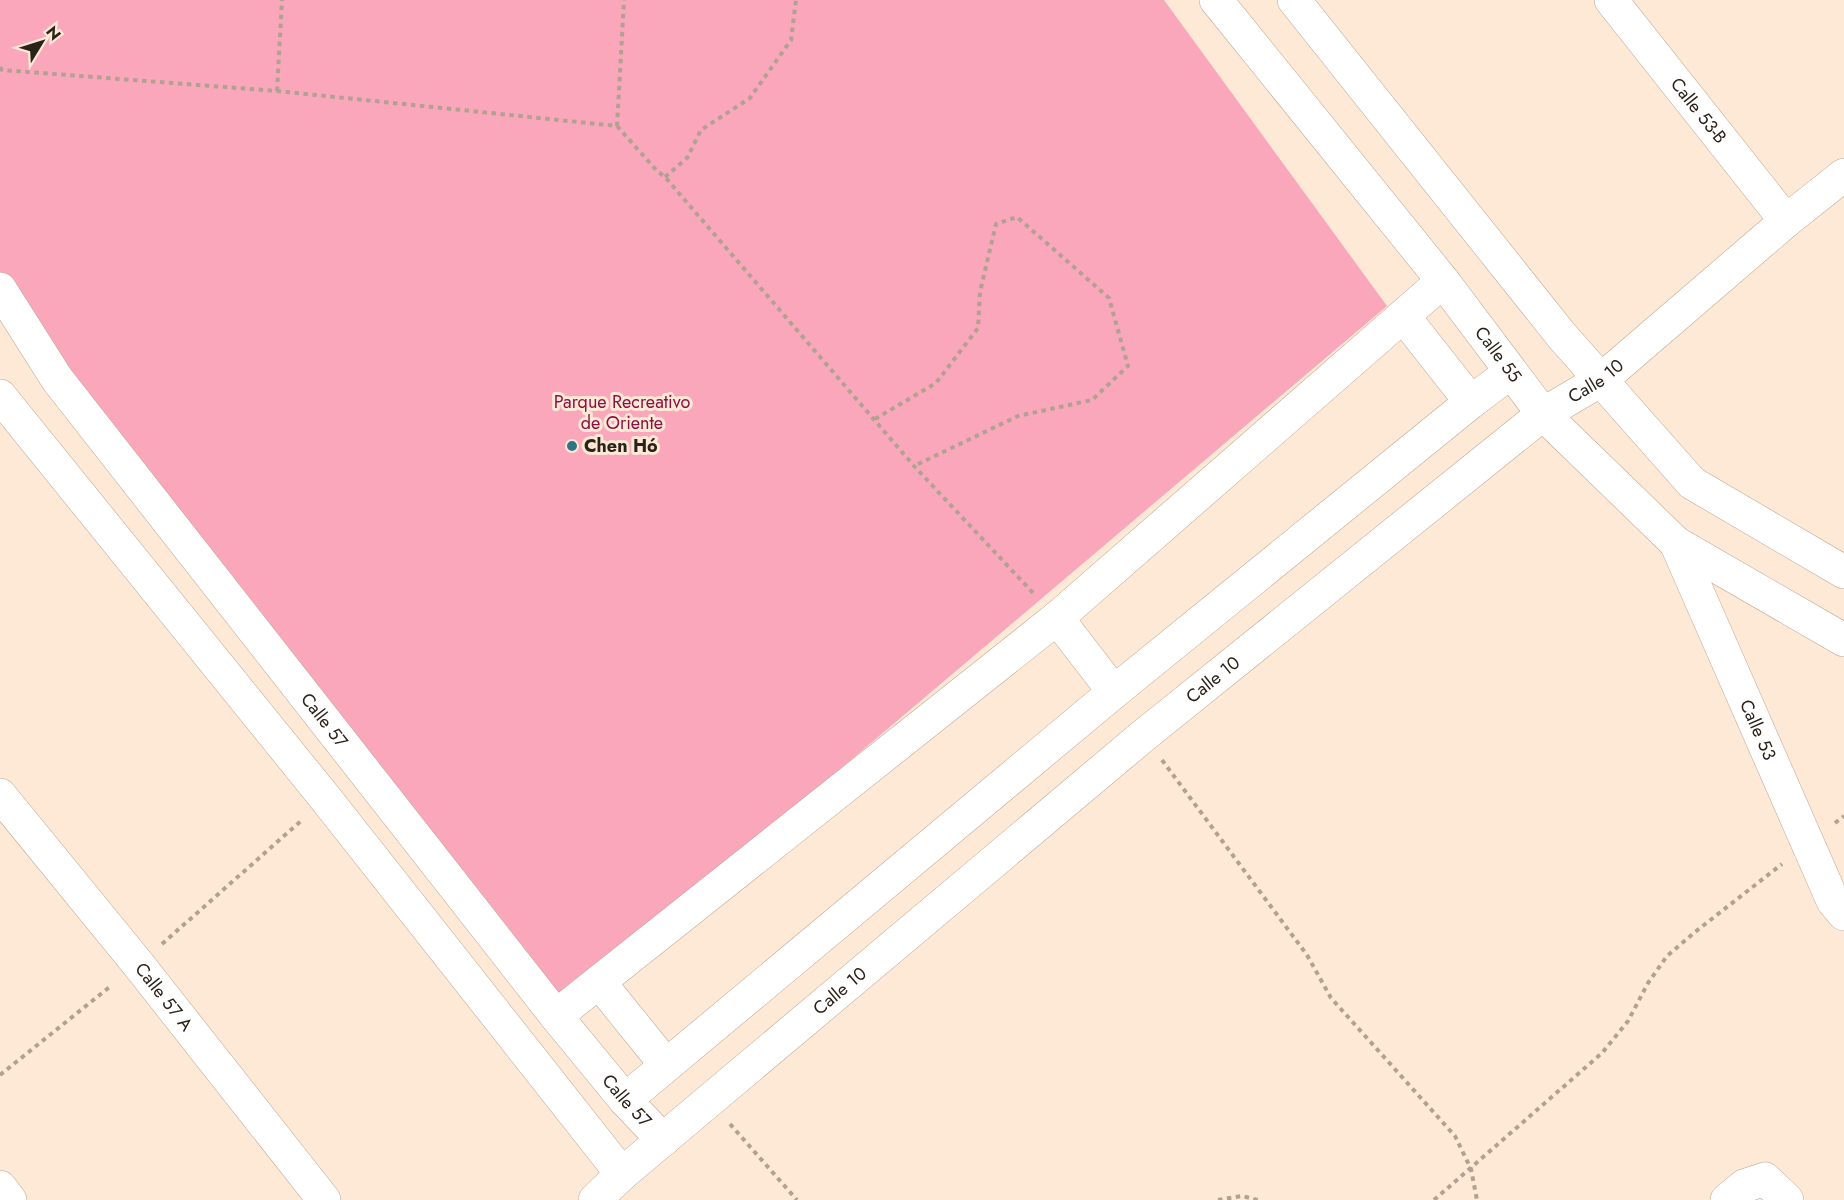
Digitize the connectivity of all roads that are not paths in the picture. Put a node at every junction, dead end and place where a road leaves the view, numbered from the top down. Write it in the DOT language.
graph roads {
  1 [pos="1216,0"];
  2 [pos="1294,0"];
  3 [pos="1611,0"];
  4 [pos="1844,174"];
  5 [pos="1786,221"];
  6 [pos="1443,282"];
  7 [pos="0,289"];
  8 [pos="1404,316"];
  9 [pos="1511,372"];
  10 [pos="1601,380"];
  11 [pos="0,396"];
  12 [pos="1471,402"];
  13 [pos="1543,414"];
  14 [pos="1676,543"];
  15 [pos="1844,572"];
  16 [pos="1057,618"];
  17 [pos="1844,640"];
  18 [pos="1114,692"];
  19 [pos="0,795"];
  20 [pos="1840,902"];
  21 [pos="599,982"];
  22 [pos="556,1016"];
  23 [pos="666,1065"];
  24 [pos="625,1100"];
  25 [pos="663,1140"];
  26 [pos="622,1174"];
  27 [pos="0,1187"];
  28 [pos="1776,1189"];
  29 [pos="10,1200"];
  30 [pos="324,1200"];
  31 [pos="595,1200"];
  32 [pos="1727,1200"];
  1 -- 6 [label="street, Calle 55"];
  2 -- 10 [label="street"];
  3 -- 5 [label="street, Calle 53-B"];
  4 -- 5 [label="street, Calle 10"];
  5 -- 10 [label="street, Calle 10"];
  6 -- 8 [label="street"];
  6 -- 9 [label="street, Calle 55"];
  7 -- 22 [label="street, Calle 57"];
  8 -- 12 [label="street"];
  8 -- 16 [label="street"];
  9 -- 12 [label="street"];
  9 -- 13 [label="street, Calle 55"];
  10 -- 13 [label="street, Calle 10"];
  10 -- 15 [label="street"];
  11 -- 26 [label="street"];
  12 -- 18 [label="street"];
  13 -- 14 [label="street, Calle 55"];
  13 -- 25 [label="street, Calle 10"];
  14 -- 17 [label="street, Calle 55"];
  14 -- 20 [label="street, Calle 53"];
  16 -- 18 [label="street"];
  16 -- 21 [label="street"];
  18 -- 23 [label="street"];
  19 -- 30 [label="street, Calle 57 A"];
  21 -- 22 [label="street"];
  21 -- 23 [label="street"];
  22 -- 24 [label="street, Calle 57"];
  23 -- 24 [label="street"];
  24 -- 25 [label="street, Calle 57"];
  25 -- 26 [label="street, Calle 10"];
  26 -- 31 [label="street, Calle 10"];
  27 -- 29 [label="street"];
  28 -- 32 [label="street"];
}
